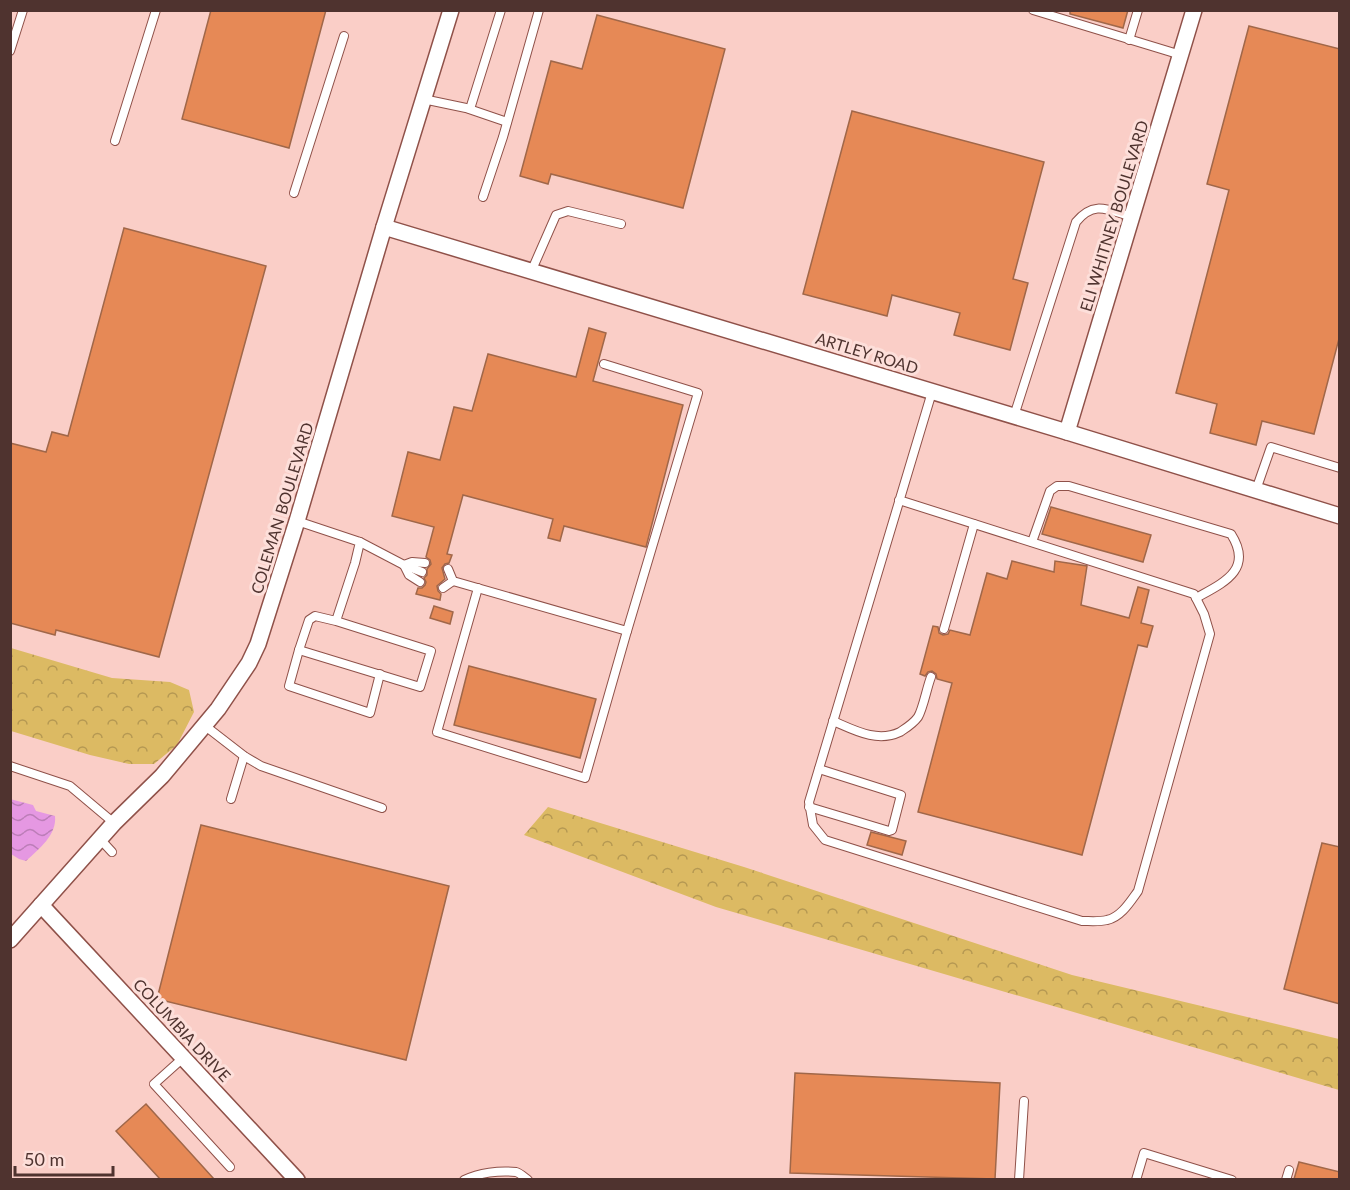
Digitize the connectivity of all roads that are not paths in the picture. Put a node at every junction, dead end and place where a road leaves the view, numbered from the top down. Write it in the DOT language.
graph roads {
  1 [pos="23,10"];
  2 [pos="156,10"];
  3 [pos="451,10"];
  4 [pos="501,10"];
  5 [pos="538,10"];
  6 [pos="1033,10"];
  7 [pos="1138,10"];
  8 [pos="1194,10"];
  9 [pos="344,36"];
  10 [pos="1129,40"];
  11 [pos="10,51"];
  12 [pos="1181,55"];
  13 [pos="423,99"];
  14 [pos="470,109"];
  15 [pos="507,122"];
  16 [pos="115,141"];
  17 [pos="294,193"];
  18 [pos="483,197"];
  19 [pos="1132,217"];
  20 [pos="621,224"];
  21 [pos="384,227"];
  22 [pos="531,272"];
  23 [pos="604,364"];
  24 [pos="932,392"];
  25 [pos="1014,416"];
  26 [pos="1067,432"];
  27 [pos="1340,468"];
  28 [pos="1256,490"];
  29 [pos="899,500"];
  30 [pos="1340,516"];
  31 [pos="297,521"];
  32 [pos="974,524"];
  33 [pos="360,542"];
  34 [pos="1032,542"];
  35 [pos="404,564"];
  36 [pos="424,568"];
  37 [pos="448,569"];
  38 [pos="449,580"];
  39 [pos="420,582"];
  40 [pos="443,588"];
  41 [pos="478,588"];
  42 [pos="1196,598"];
  43 [pos="336,621"];
  44 [pos="944,628"];
  45 [pos="627,631"];
  46 [pos="300,650"];
  47 [pos="380,674"];
  48 [pos="930,677"];
  49 [pos="833,721"];
  50 [pos="204,725"];
  51 [pos="244,756"];
  52 [pos="10,766"];
  53 [pos="819,769"];
  54 [pos="231,799"];
  55 [pos="810,807"];
  56 [pos="382,808"];
  57 [pos="114,823"];
  58 [pos="100,839"];
  59 [pos="112,852"];
  60 [pos="41,905"];
  61 [pos="10,940"];
  62 [pos="183,1058"];
  63 [pos="1024,1101"];
  64 [pos="230,1167"];
  65 [pos="1289,1170"];
  66 [pos="297,1179"];
  67 [pos="464,1179"];
  68 [pos="528,1179"];
  69 [pos="1019,1179"];
  70 [pos="1136,1179"];
  71 [pos="1232,1179"];
  72 [pos="1286,1179"];
  1 -- 11 [label="lane"];
  2 -- 16 [label="lane"];
  3 -- 13 [label="street, COLEMAN BOULEVARD"];
  4 -- 14 [label="lane"];
  5 -- 15 [label="lane"];
  6 -- 10 [label="lane"];
  7 -- 10 [label="lane"];
  8 -- 12 [label="street, ELI WHITNEY BOULEVARD"];
  9 -- 17 [label="lane"];
  10 -- 12 [label="lane"];
  12 -- 19 [label="street, ELI WHITNEY BOULEVARD"];
  13 -- 14 [label="lane"];
  13 -- 21 [label="street, COLEMAN BOULEVARD"];
  14 -- 15 [label="lane"];
  15 -- 18 [label="lane"];
  19 -- 25 [label="lane"];
  19 -- 26 [label="street, ELI WHITNEY BOULEVARD"];
  20 -- 22 [label="lane"];
  21 -- 22 [label="street, ARTLEY ROAD"];
  21 -- 31 [label="street, COLEMAN BOULEVARD"];
  22 -- 24 [label="street, ARTLEY ROAD"];
  23 -- 45 [label="lane"];
  24 -- 25 [label="street, ARTLEY ROAD"];
  24 -- 29 [label="lane"];
  25 -- 26 [label="street, ARTLEY ROAD"];
  26 -- 28 [label="street, ARTLEY ROAD"];
  27 -- 28 [label="lane"];
  28 -- 30 [label="street, ARTLEY ROAD"];
  29 -- 32 [label="lane"];
  29 -- 49 [label="lane"];
  31 -- 33 [label="lane"];
  31 -- 50 [label="street, COLEMAN BOULEVARD"];
  32 -- 34 [label="lane"];
  32 -- 44 [label="lane"];
  33 -- 35 [label="lane"];
  33 -- 43 [label="lane"];
  34 -- 42 [label="lane"];
  34 -- 42 [label="lane"];
  35 -- 36 [label="lane"];
  35 -- 39 [label="lane"];
  37 -- 38 [label="lane"];
  38 -- 40 [label="lane"];
  38 -- 41 [label="lane"];
  41 -- 45 [label="lane"];
  41 -- 45 [label="lane"];
  42 -- 55 [label="lane"];
  43 -- 46 [label="lane"];
  43 -- 47 [label="lane"];
  46 -- 47 [label="lane"];
  46 -- 47 [label="lane"];
  48 -- 49 [label="lane"];
  49 -- 53 [label="lane"];
  50 -- 51 [label="lane"];
  50 -- 57 [label="street, COLEMAN BOULEVARD"];
  51 -- 54 [label="lane"];
  51 -- 56 [label="lane"];
  52 -- 57 [label="lane"];
  53 -- 55 [label="lane"];
  53 -- 55 [label="lane"];
  57 -- 58 [label="street, COLEMAN BOULEVARD"];
  58 -- 59 [label="lane"];
  58 -- 60 [label="street, COLEMAN BOULEVARD"];
  60 -- 61 [label="street, COLEMAN BOULEVARD"];
  60 -- 62 [label="street, COLUMBIA DRIVE"];
  62 -- 64 [label="lane"];
  62 -- 66 [label="street, COLUMBIA DRIVE"];
  63 -- 69 [label="lane"];
  65 -- 72 [label="lane"];
  67 -- 68 [label="lane"];
  70 -- 71 [label="lane"];
}
